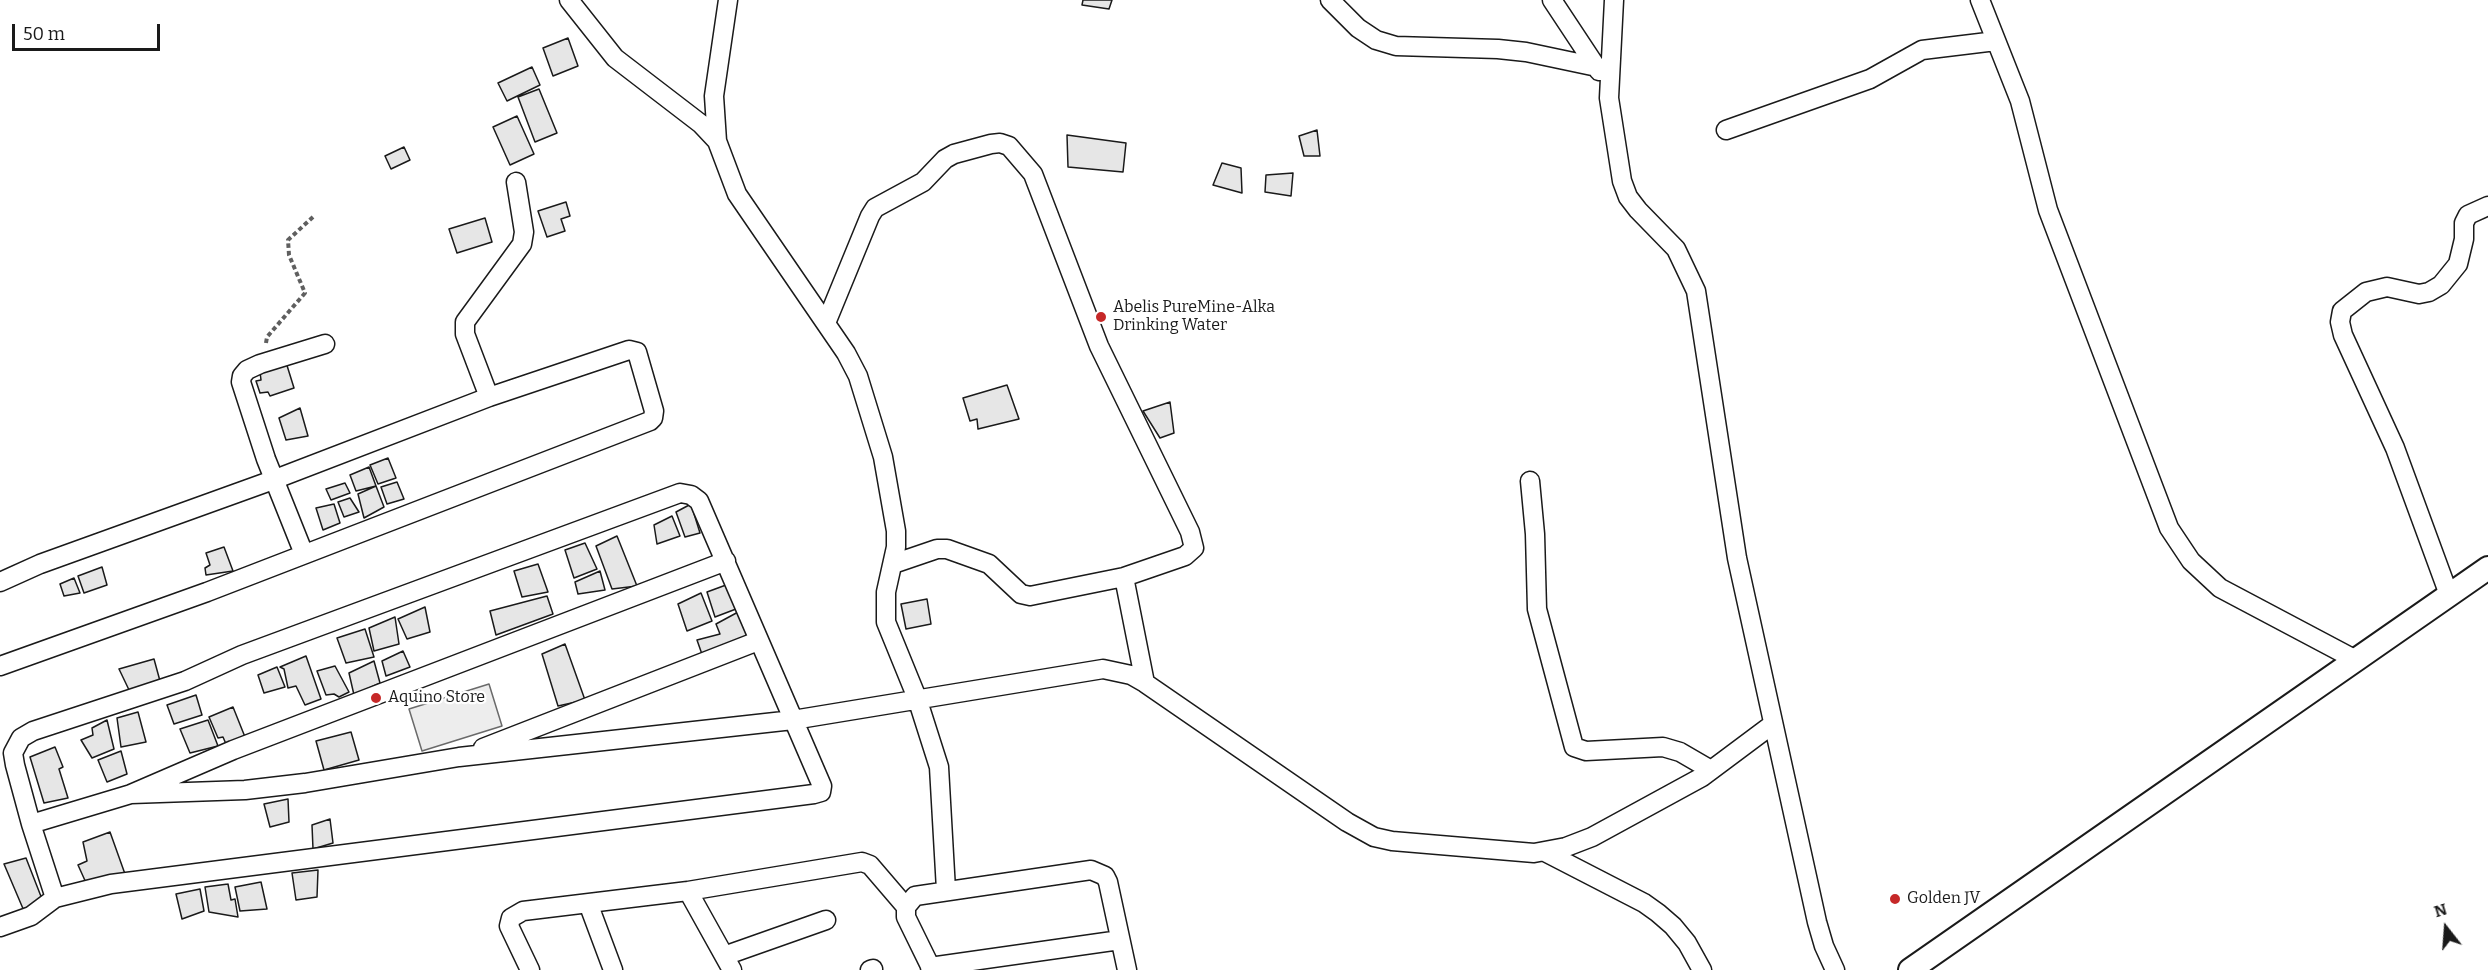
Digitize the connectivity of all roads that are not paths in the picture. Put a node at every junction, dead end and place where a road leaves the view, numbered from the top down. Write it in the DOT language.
graph roads {
  1 [pos="569,0"];
  2 [pos="728,0"];
  3 [pos="1330,0"];
  4 [pos="1552,0"];
  5 [pos="1614,0"];
  6 [pos="1980,0"];
  7 [pos="1996,41"];
  8 [pos="1597,67"];
  9 [pos="1609,84"];
  10 [pos="1726,130"];
  11 [pos="717,141"];
  12 [pos="516,182"];
  13 [pos="2488,206"];
  14 [pos="826,323"];
  15 [pos="325,344"];
  16 [pos="489,397"];
  17 [pos="273,480"];
  18 [pos="1530,481"];
  19 [pos="304,554"];
  20 [pos="726,561"];
  21 [pos="893,564"];
  22 [pos="2488,568"];
  23 [pos="1124,577"];
  24 [pos="0,582"];
  25 [pos="2449,595"];
  26 [pos="759,641"];
  27 [pos="2356,660"];
  28 [pos="0,666"];
  29 [pos="1145,683"];
  30 [pos="917,698"];
  31 [pos="794,720"];
  32 [pos="1773,724"];
  33 [pos="459,757"];
  34 [pos="1711,771"];
  35 [pos="131,794"];
  36 [pos="31,824"];
  37 [pos="1545,852"];
  38 [pos="946,890"];
  39 [pos="688,891"];
  40 [pos="55,898"];
  41 [pos="588,903"];
  42 [pos="906,907"];
  43 [pos="826,920"];
  44 [pos="0,927"];
  45 [pos="1120,940"];
  46 [pos="728,963"];
  47 [pos="931,968"];
  48 [pos="530,970"];
  49 [pos="614,970"];
  50 [pos="1127,970"];
  51 [pos="1702,970"];
  52 [pos="1835,970"];
  53 [pos="1910,970"];
  1 -- 11 [label="street"];
  2 -- 11 [label="street"];
  3 -- 8 [label="street"];
  4 -- 8 [label="street"];
  5 -- 9 [label="street"];
  6 -- 7 [label="street"];
  7 -- 10 [label="street"];
  7 -- 27 [label="street"];
  8 -- 9 [label="street"];
  9 -- 32 [label="street"];
  11 -- 14 [label="street"];
  12 -- 16 [label="street"];
  13 -- 25 [label="street"];
  14 -- 21 [label="street"];
  14 -- 23 [label="street"];
  15 -- 17 [label="street"];
  16 -- 17 [label="street"];
  16 -- 19 [label="street"];
  17 -- 19 [label="street"];
  17 -- 24 [label="street"];
  18 -- 34 [label="street"];
  19 -- 28 [label="street"];
  20 -- 26 [label="street"];
  20 -- 35 [label="street"];
  20 -- 36 [label="street"];
  21 -- 23 [label="street"];
  21 -- 30 [label="street"];
  22 -- 25 [label="street"];
  23 -- 29 [label="street"];
  25 -- 27 [label="street"];
  26 -- 31 [label="street"];
  26 -- 33 [label="street"];
  27 -- 53 [label="street"];
  29 -- 30 [label="street"];
  29 -- 37 [label="street"];
  30 -- 31 [label="street"];
  30 -- 38 [label="street"];
  31 -- 33 [label="street"];
  31 -- 40 [label="street"];
  32 -- 34 [label="street"];
  32 -- 52 [label="street"];
  33 -- 35 [label="street"];
  34 -- 37 [label="street"];
  35 -- 36 [label="street"];
  36 -- 40 [label="street"];
  37 -- 51 [label="street"];
  38 -- 42 [label="street"];
  38 -- 45 [label="street"];
  39 -- 41 [label="street"];
  39 -- 42 [label="street"];
  39 -- 46 [label="street"];
  40 -- 44 [label="street"];
  41 -- 48 [label="street"];
  41 -- 49 [label="street"];
  42 -- 47 [label="street"];
  43 -- 46 [label="street"];
  45 -- 47 [label="street"];
  45 -- 50 [label="street"];
}
